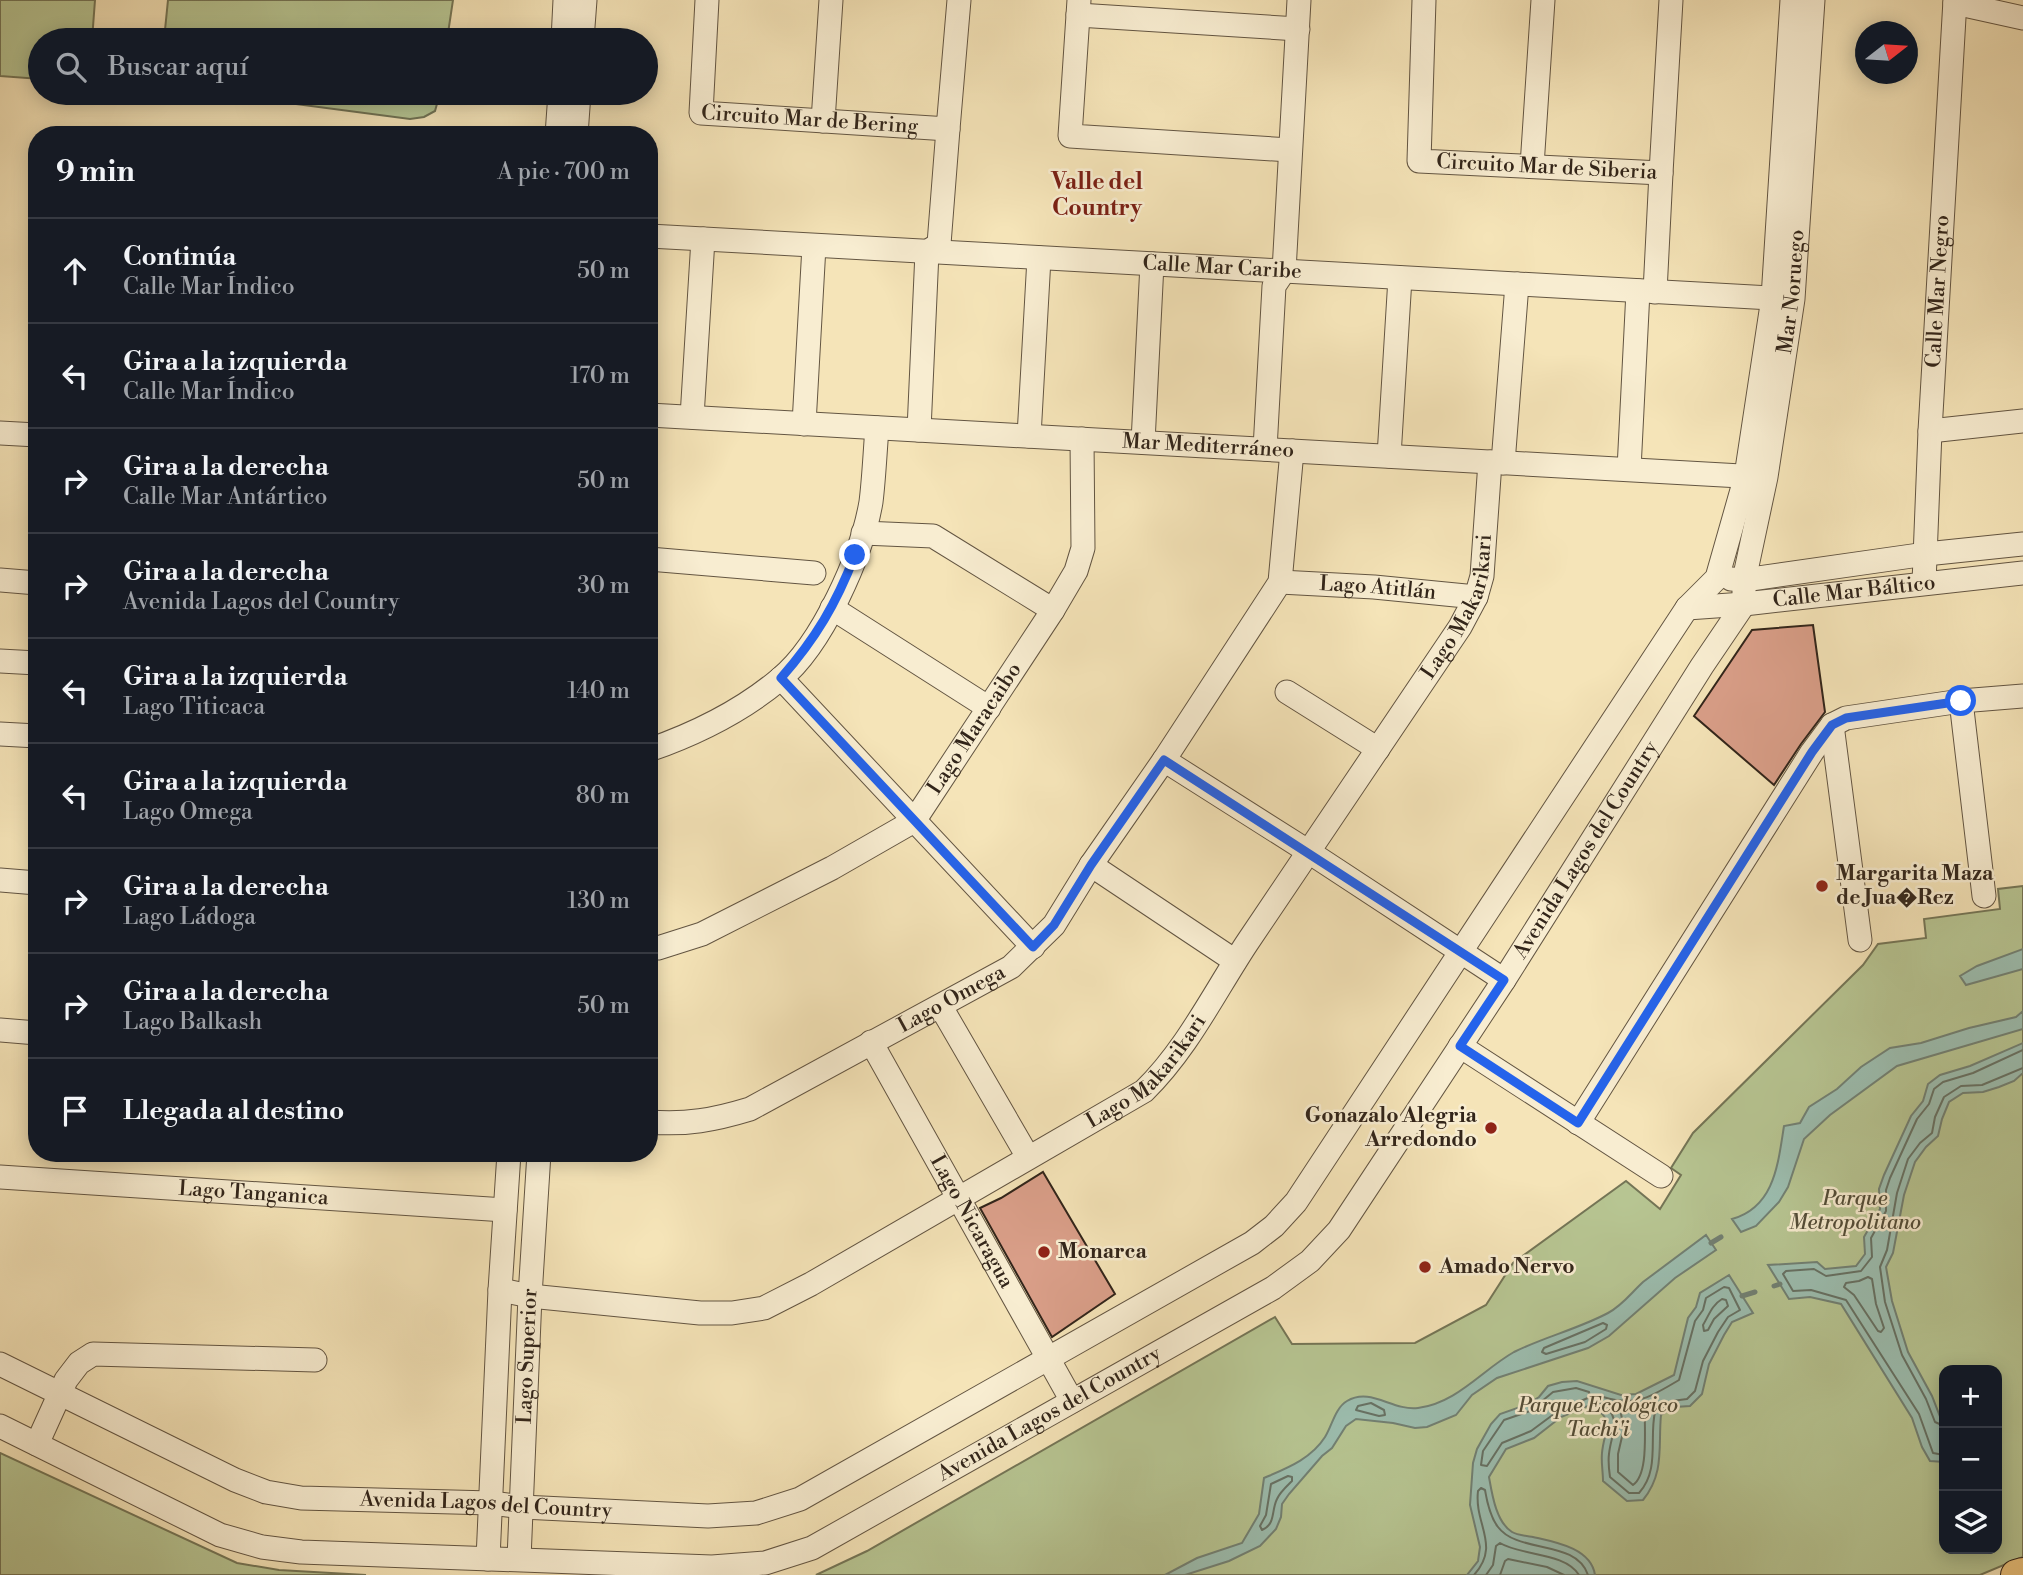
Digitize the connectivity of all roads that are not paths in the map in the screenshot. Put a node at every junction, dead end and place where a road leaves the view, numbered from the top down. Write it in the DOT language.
graph roads {
  1 [pos="565,0"];
  2 [pos="584,0"];
  3 [pos="707,0"];
  4 [pos="831,0"];
  5 [pos="959,0"];
  6 [pos="1299,0"];
  7 [pos="1424,0"];
  8 [pos="1543,0"];
  9 [pos="1557,0"];
  10 [pos="1671,0"];
  11 [pos="1792,0"];
  12 [pos="1813,0"];
  13 [pos="1955,2"];
  14 [pos="1079,7"];
  15 [pos="2023,18"];
  16 [pos="564,28"];
  17 [pos="583,28"];
  18 [pos="1297,29"];
  19 [pos="559,105"];
  20 [pos="578,105"];
  21 [pos="822,121"];
  22 [pos="558,126"];
  23 [pos="577,126"];
  24 [pos="948,129"];
  25 [pos="1290,150"];
  26 [pos="1537,166"];
  27 [pos="1661,173"];
  28 [pos="658,236"];
  29 [pos="703,239"];
  30 [pos="814,246"];
  31 [pos="927,252"];
  32 [pos="1039,258"];
  33 [pos="1152,264"];
  34 [pos="1284,271"];
  35 [pos="1400,278"];
  36 [pos="1517,284"];
  37 [pos="1646,291"];
  38 [pos="1783,299"];
  39 [pos="658,415"];
  40 [pos="692,417"];
  41 [pos="2023,421"];
  42 [pos="804,424"];
  43 [pos="877,428"];
  44 [pos="919,430"];
  45 [pos="1930,431"];
  46 [pos="0,433"];
  47 [pos="28,435"];
  48 [pos="1029,436"];
  49 [pos="1082,439"];
  50 [pos="1143,442"];
  51 [pos="1265,449"];
  52 [pos="1292,451"];
  53 [pos="1389,456"];
  54 [pos="1496,462"];
  55 [pos="1629,469"];
  56 [pos="1756,477"];
  57 [pos="863,533"];
  58 [pos="2023,544"];
  59 [pos="1926,554"];
  60 [pos="658,560"];
  61 [pos="814,573"];
  62 [pos="2023,573"];
  63 [pos="1717,578"];
  64 [pos="0,580"];
  65 [pos="1744,580"];
  66 [pos="28,582"];
  67 [pos="1280,582"];
  68 [pos="1924,583"];
  69 [pos="1476,597"];
  70 [pos="1744,604"];
  71 [pos="832,608"];
  72 [pos="1687,608"];
  73 [pos="1053,610"];
  74 [pos="0,661"];
  75 [pos="28,663"];
  76 [pos="781,678"];
  77 [pos="1287,692"];
  78 [pos="2023,696"];
  79 [pos="1961,701"];
  80 [pos="989,708"];
  81 [pos="1832,725"];
  82 [pos="0,734"];
  83 [pos="28,736"];
  84 [pos="658,747"];
  85 [pos="1378,749"];
  86 [pos="1164,760"];
  87 [pos="914,821"];
  88 [pos="1309,852"];
  89 [pos="1091,865"];
  90 [pos="0,880"];
  91 [pos="28,882"];
  92 [pos="1984,896"];
  93 [pos="1860,940"];
  94 [pos="1033,947"];
  95 [pos="658,948"];
  96 [pos="1462,952"];
  97 [pos="1235,961"];
  98 [pos="1504,980"];
  99 [pos="941,1007"];
  100 [pos="0,1030"];
  101 [pos="28,1032"];
  102 [pos="871,1042"];
  103 [pos="1460,1046"];
  104 [pos="658,1123"];
  105 [pos="1578,1123"];
  106 [pos="1028,1157"];
  107 [pos="508,1162"];
  108 [pos="537,1162"];
  109 [pos="1661,1176"];
  110 [pos="0,1177"];
  111 [pos="958,1197"];
  112 [pos="505,1210"];
  113 [pos="500,1290"];
  114 [pos="530,1296"];
  115 [pos="1048,1358"];
  116 [pos="315,1360"];
  117 [pos="0,1364"];
  118 [pos="61,1394"];
  119 [pos="1072,1401"];
  120 [pos="0,1426"];
  121 [pos="37,1444"];
  122 [pos="491,1503"];
  123 [pos="522,1507"];
  124 [pos="488,1559"];
  125 [pos="519,1559"];
  126 [pos="2023,1573"];
  127 [pos="2016,1575"];
  1 -- 16 [label="street"];
  2 -- 17 [label="street"];
  3 -- 21 [label="street, Circuito Mar de Bering"];
  4 -- 21 [label="street"];
  5 -- 24 [label="street, Circuito Mar de Bering"];
  6 -- 18 [label="street"];
  7 -- 26 [label="street, Circuito Mar de Siberia"];
  8 -- 26 [label="street"];
  9 -- 26 [label="street"];
  10 -- 27 [label="street, Circuito Mar de Siberia"];
  11 -- 38 [label="street, Mar Noruego"];
  12 -- 38 [label="street, Mar Noruego"];
  13 -- 15 [label="street"];
  13 -- 45 [label="street, Calle Mar Negro"];
  14 -- 18 [label="street"];
  14 -- 25 [label="street"];
  18 -- 25 [label="street"];
  19 -- 22 [label="street"];
  20 -- 23 [label="street"];
  21 -- 24 [label="street, Circuito Mar de Bering"];
  24 -- 31 [label="street, Circuito Mar de Bering"];
  25 -- 34 [label="street"];
  26 -- 27 [label="street, Circuito Mar de Siberia"];
  27 -- 37 [label="street"];
  28 -- 29 [label="street, Calle Mar Caribe"];
  29 -- 30 [label="street, Calle Mar Caribe"];
  29 -- 40 [label="street"];
  30 -- 31 [label="street, Calle Mar Caribe"];
  30 -- 42 [label="street"];
  31 -- 32 [label="street, Calle Mar Caribe"];
  31 -- 44 [label="street"];
  32 -- 33 [label="street, Calle Mar Caribe"];
  32 -- 48 [label="street"];
  33 -- 34 [label="street, Calle Mar Caribe"];
  33 -- 50 [label="street"];
  34 -- 35 [label="street, Calle Mar Caribe"];
  34 -- 51 [label="street"];
  35 -- 36 [label="street, Calle Mar Caribe"];
  35 -- 53 [label="street"];
  36 -- 37 [label="street, Calle Mar Caribe"];
  36 -- 54 [label="street, Lago Makarikari"];
  37 -- 38 [label="street, Calle Mar Caribe"];
  37 -- 55 [label="street"];
  38 -- 56 [label="street, Mar Noruego"];
  39 -- 40 [label="street, Mar Mediterráneo"];
  40 -- 42 [label="street, Mar Mediterráneo"];
  41 -- 45 [label="street"];
  42 -- 43 [label="street, Mar Mediterráneo"];
  43 -- 44 [label="street, Mar Mediterráneo"];
  43 -- 57 [label="street"];
  44 -- 48 [label="street, Mar Mediterráneo"];
  45 -- 59 [label="street, Calle Mar Negro"];
  46 -- 47 [label="street"];
  48 -- 49 [label="street, Mar Mediterráneo"];
  49 -- 50 [label="street, Mar Mediterráneo"];
  49 -- 73 [label="street, Lago Maracaibo"];
  50 -- 51 [label="street, Mar Mediterráneo"];
  51 -- 52 [label="street, Mar Mediterráneo"];
  52 -- 53 [label="street, Mar Mediterráneo"];
  52 -- 67 [label="street, Lago Omega"];
  53 -- 54 [label="street, Mar Mediterráneo"];
  54 -- 55 [label="street, Mar Mediterráneo"];
  54 -- 69 [label="street, Lago Makarikari"];
  55 -- 56 [label="street, Mar Mediterráneo"];
  56 -- 63 [label="street, Mar Noruego"];
  56 -- 65 [label="street, Mar Noruego"];
  57 -- 71 [label="street"];
  57 -- 73 [label="street"];
  58 -- 59 [label="street, Calle Mar Báltico"];
  59 -- 65 [label="street, Calle Mar Báltico"];
  59 -- 68 [label="street, Calle Mar Negro"];
  60 -- 61 [label="street"];
  62 -- 68 [label="street, Calle Mar Báltico"];
  63 -- 65 [label="street, Calle Mar Báltico"];
  63 -- 72 [label="street, Avenida Lagos del Country"];
  64 -- 66 [label="street"];
  65 -- 70 [label="street"];
  67 -- 69 [label="street, Lago Atitlán"];
  67 -- 86 [label="street, Lago Omega"];
  68 -- 70 [label="street, Calle Mar Báltico"];
  69 -- 85 [label="street, Lago Makarikari"];
  70 -- 72 [label="street, Calle Mar Báltico"];
  70 -- 98 [label="street, Avenida Lagos del Country"];
  71 -- 76 [label="street"];
  71 -- 80 [label="street"];
  72 -- 96 [label="street, Avenida Lagos del Country"];
  73 -- 80 [label="street, Lago Maracaibo"];
  74 -- 75 [label="street"];
  76 -- 84 [label="street"];
  76 -- 87 [label="street"];
  77 -- 85 [label="street"];
  78 -- 79 [label="street"];
  79 -- 81 [label="street"];
  79 -- 92 [label="street"];
  80 -- 87 [label="street, Lago Maracaibo"];
  81 -- 93 [label="street"];
  81 -- 105 [label="street"];
  82 -- 83 [label="street"];
  85 -- 88 [label="street, Lago Makarikari"];
  86 -- 88 [label="street"];
  86 -- 89 [label="street, Lago Omega"];
  87 -- 94 [label="street"];
  87 -- 95 [label="street, Lago Maracaibo"];
  88 -- 96 [label="street"];
  88 -- 97 [label="street, Lago Makarikari"];
  89 -- 94 [label="street, Lago Omega"];
  89 -- 97 [label="street"];
  90 -- 91 [label="street"];
  94 -- 99 [label="street, Lago Omega"];
  96 -- 98 [label="street"];
  96 -- 115 [label="street, Avenida Lagos del Country"];
  97 -- 106 [label="street, Lago Makarikari"];
  98 -- 103 [label="street, Avenida Lagos del Country"];
  99 -- 102 [label="street, Lago Omega"];
  99 -- 106 [label="street"];
  100 -- 101 [label="street"];
  102 -- 104 [label="street, Lago Omega"];
  102 -- 111 [label="street, Lago Nicaragua"];
  103 -- 105 [label="street"];
  103 -- 119 [label="street, Avenida Lagos del Country"];
  105 -- 109 [label="street"];
  106 -- 111 [label="street, Lago Makarikari"];
  107 -- 112 [label="street, Lago Superior"];
  108 -- 114 [label="street, Lago Superior"];
  110 -- 112 [label="street, Lago Tanganica"];
  111 -- 114 [label="street, Lago Makarikari"];
  111 -- 115 [label="street, Lago Nicaragua"];
  112 -- 113 [label="street, Lago Superior"];
  113 -- 114 [label="street, Lago Makarikari"];
  113 -- 122 [label="street, Lago Superior"];
  114 -- 123 [label="street, Lago Superior"];
  115 -- 119 [label="street, Lago Nicaragua"];
  115 -- 123 [label="street, Avenida Lagos del Country"];
  116 -- 118 [label="street"];
  117 -- 118 [label="street, Avenida Lagos del Country"];
  118 -- 121 [label="street"];
  118 -- 122 [label="street, Avenida Lagos del Country"];
  119 -- 125 [label="street, Avenida Lagos del Country"];
  120 -- 121 [label="street, Avenida Lagos del Country"];
  121 -- 124 [label="street, Avenida Lagos del Country"];
  122 -- 123 [label="street, Avenida Lagos del Country"];
  122 -- 124 [label="street, Lago Superior"];
  123 -- 125 [label="street, Lago Superior"];
  124 -- 125 [label="street, Avenida Lagos del Country"];
  126 -- 127 [label="main road"];
}
